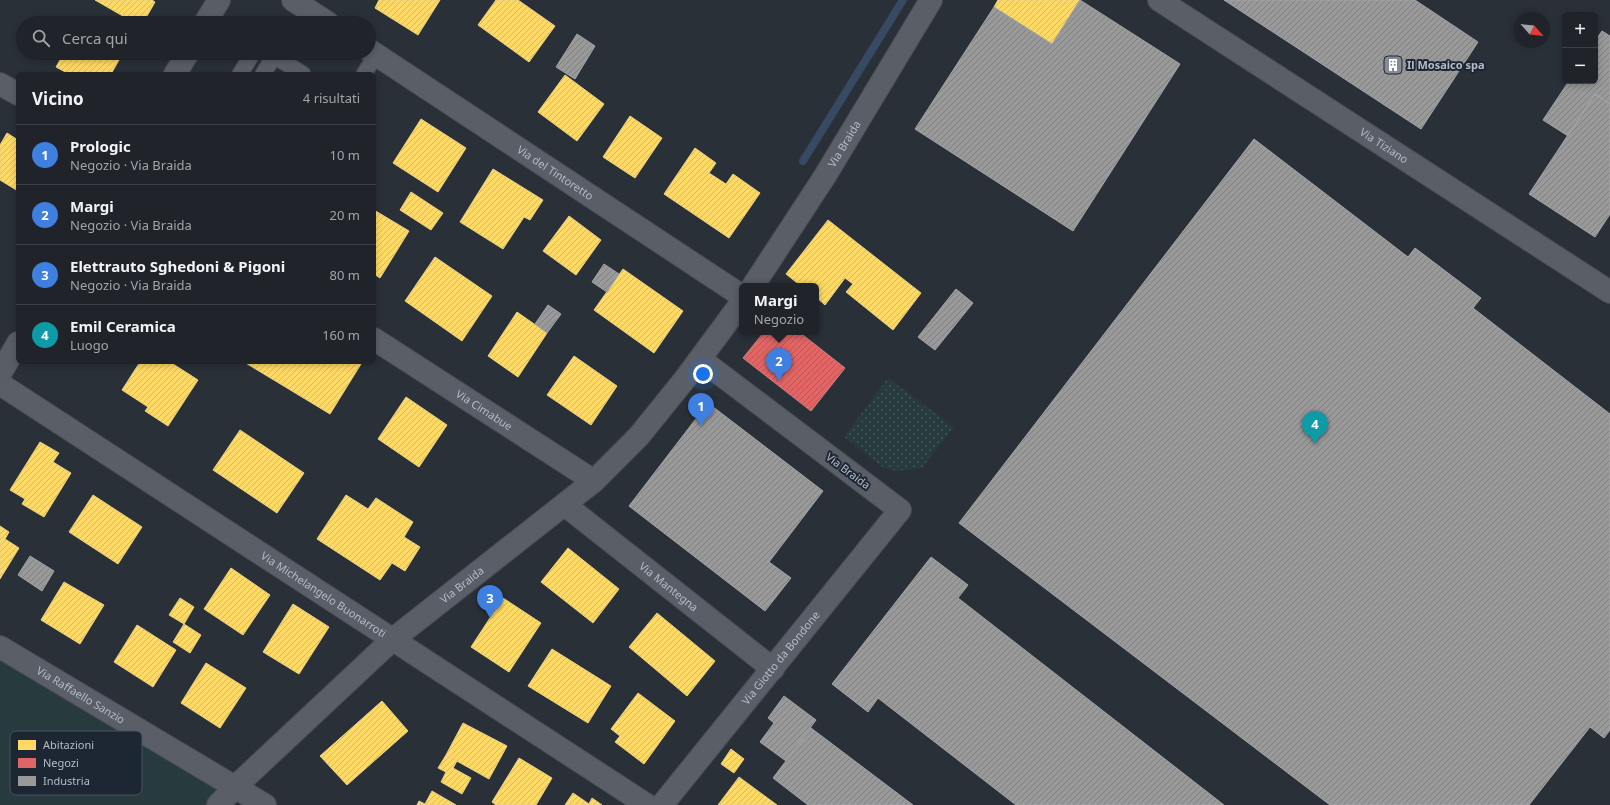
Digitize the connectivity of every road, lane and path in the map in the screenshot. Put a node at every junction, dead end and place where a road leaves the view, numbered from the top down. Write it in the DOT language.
graph roads {
  1 [pos="293,0"];
  2 [pos="931,0"];
  3 [pos="1158,0"];
  4 [pos="317,16"];
  5 [pos="376,56"];
  6 [pos="184,60"];
  7 [pos="249,60"];
  8 [pos="269,60"];
  9 [pos="279,60"];
  10 [pos="369,60"];
  11 [pos="177,72"];
  12 [pos="241,72"];
  13 [pos="264,72"];
  14 [pos="300,72"];
  15 [pos="365,72"];
  16 [pos="0,84"];
  17 [pos="16,93"];
  18 [pos="755,283"];
  19 [pos="1610,292"];
  20 [pos="739,294"];
  21 [pos="739,306"];
  22 [pos="376,340"];
  23 [pos="16,346"];
  24 [pos="700,359"];
  25 [pos="0,374"];
  26 [pos="0,384"];
  27 [pos="594,481"];
  28 [pos="565,505"];
  29 [pos="900,510"];
  30 [pos="392,640"];
  31 [pos="0,647"];
  32 [pos="773,669"];
  33 [pos="139,731"];
  34 [pos="142,733"];
  35 [pos="234,788"];
  36 [pos="218,805"];
  37 [pos="265,805"];
  38 [pos="647,805"];
  39 [pos="662,805"];
  1 -- 4 [label="street"];
  2 -- 18 [label="street, Via Braida"];
  3 -- 19 [label="street, Via Tiziano"];
  5 -- 20 [label="street, Via del Tintoretto"];
  6 -- 11 [label="street"];
  7 -- 12 [label="lane"];
  8 -- 13 [label="lane"];
  9 -- 14 [label="lane"];
  10 -- 15 [label="lane"];
  16 -- 17 [label="street"];
  21 -- 24 [label="street, Via Braida"];
  22 -- 27 [label="street, Via Cimabue"];
  23 -- 25 [label="street"];
  24 -- 27 [label="street, Via Braida"];
  24 -- 29 [label="street, Via Braida"];
  26 -- 30 [label="street, Via Michelangelo Buonarroti"];
  27 -- 28 [label="street, Via Braida"];
  28 -- 30 [label="street, Via Braida"];
  28 -- 32 [label="street, Via Mantegna"];
  29 -- 32 [label="street, Via Giotto da Bondone"];
  30 -- 35 [label="street, Via Braida"];
  30 -- 38 [label="street, Via Michelangelo Buonarroti"];
  31 -- 33 [label="street, Via Raffaello Sanzio"];
  32 -- 39 [label="street, Via Giotto da Bondone"];
  34 -- 35 [label="street, Via Raffaello Sanzio"];
  35 -- 36 [label="street, Via Braida"];
  35 -- 37 [label="street, Via Raffaello Sanzio"];
}
